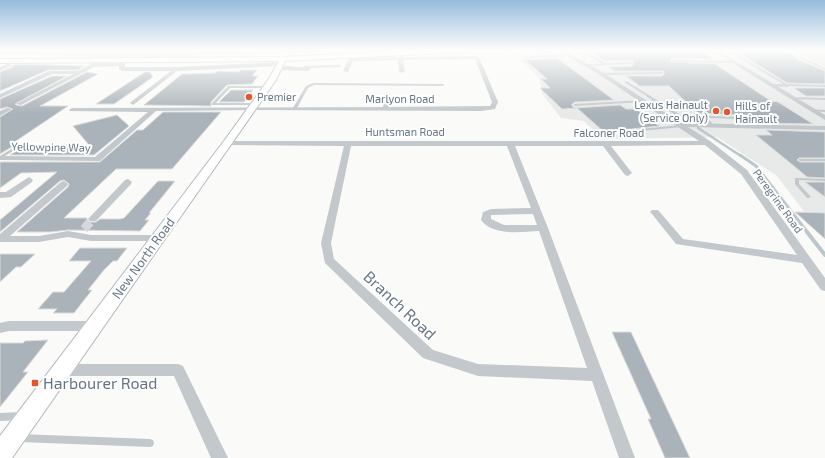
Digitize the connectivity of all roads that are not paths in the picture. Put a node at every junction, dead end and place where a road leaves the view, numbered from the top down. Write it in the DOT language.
graph roads {
  1 [pos="173,71"];
  2 [pos="278,71"];
  3 [pos="483,71"];
  4 [pos="597,71"];
  5 [pos="748,71"];
  6 [pos="764,71"];
  7 [pos="80,72"];
  8 [pos="662,73"];
  9 [pos="602,74"];
  10 [pos="444,85"];
  11 [pos="770,85"];
  12 [pos="788,86"];
  13 [pos="825,86"];
  14 [pos="267,87"];
  15 [pos="0,96"];
  16 [pos="387,96"];
  17 [pos="792,98"];
  18 [pos="825,99"];
  19 [pos="643,101"];
  20 [pos="133,103"];
  21 [pos="19,104"];
  22 [pos="575,106"];
  23 [pos="253,107"];
  24 [pos="295,108"];
  25 [pos="9,109"];
  26 [pos="155,109"];
  27 [pos="386,109"];
  28 [pos="72,110"];
  29 [pos="811,110"];
  30 [pos="825,111"];
  31 [pos="0,114"];
  32 [pos="825,118"];
  33 [pos="680,126"];
  34 [pos="712,126"];
  35 [pos="760,127"];
  36 [pos="825,128"];
  37 [pos="620,132"];
  38 [pos="24,143"];
  39 [pos="228,143"];
  40 [pos="606,143"];
  41 [pos="707,143"];
  42 [pos="348,144"];
  43 [pos="510,144"];
  44 [pos="0,158"];
  45 [pos="800,160"];
  46 [pos="825,160"];
  47 [pos="628,173"];
  48 [pos="29,180"];
  49 [pos="825,180"];
  50 [pos="128,182"];
  51 [pos="64,184"];
  52 [pos="4,195"];
  53 [pos="809,197"];
  54 [pos="0,202"];
  55 [pos="536,211"];
  56 [pos="656,212"];
  57 [pos="93,219"];
  58 [pos="543,228"];
  59 [pos="158,238"];
  60 [pos="0,239"];
  61 [pos="807,260"];
  62 [pos="825,287"];
  63 [pos="93,326"];
  64 [pos="0,328"];
  65 [pos="62,370"];
  66 [pos="597,375"];
  67 [pos="29,416"];
  68 [pos="0,417"];
  69 [pos="13,438"];
  70 [pos="150,443"];
  71 [pos="0,456"];
  72 [pos="220,458"];
  73 [pos="627,458"];
  1 -- 20 [label="street"];
  2 -- 14 [label="street, New North Road"];
  3 -- 27 [label="street, Marlyon Road"];
  4 -- 9 [label="street, Peregrine Road"];
  5 -- 11 [label="street"];
  6 -- 12 [label="lane"];
  7 -- 15 [label="street"];
  7 -- 21 [label="street"];
  8 -- 9 [label="lane"];
  9 -- 19 [label="street, Peregrine Road"];
  10 -- 24 [label="lane"];
  11 -- 12 [label="lane"];
  11 -- 17 [label="street"];
  12 -- 13 [label="lane"];
  14 -- 23 [label="street, New North Road"];
  14 -- 23 [label="lane"];
  16 -- 27 [label="street"];
  17 -- 18 [label="lane"];
  17 -- 29 [label="street"];
  19 -- 22 [label="lane"];
  19 -- 33 [label="street, Peregrine Road"];
  23 -- 24 [label="street, Marlyon Road"];
  23 -- 26 [label="street"];
  23 -- 39 [label="street, New North Road"];
  24 -- 27 [label="street, Marlyon Road"];
  25 -- 31 [label="street"];
  26 -- 28 [label="street"];
  26 -- 44 [label="street, Yellowpine Way"];
  29 -- 30 [label="lane"];
  29 -- 32 [label="street"];
  33 -- 34 [label="street"];
  33 -- 37 [label="lane"];
  33 -- 41 [label="street, Peregrine Road"];
  34 -- 35 [label="street"];
  34 -- 35 [label="lane"];
  35 -- 36 [label="street"];
  38 -- 44 [label="lane"];
  39 -- 42 [label="street, Huntsman Road"];
  39 -- 59 [label="street, New North Road"];
  40 -- 41 [label="street, Falconer Road"];
  40 -- 43 [label="street, Falconer Road"];
  40 -- 47 [label="street"];
  41 -- 61 [label="street, Peregrine Road"];
  42 -- 43 [label="street, Huntsman Road"];
  42 -- 66 [label="street, Branch Road"];
  43 -- 55 [label="street"];
  45 -- 46 [label="lane"];
  48 -- 52 [label="street"];
  49 -- 53 [label="lane"];
  50 -- 57 [label="street"];
  51 -- 60 [label="street"];
  52 -- 54 [label="street"];
  55 -- 58 [label="street"];
  55 -- 58 [label="street"];
  56 -- 61 [label="street"];
  58 -- 66 [label="street"];
  59 -- 60 [label="street"];
  59 -- 63 [label="street, New North Road"];
  61 -- 62 [label="street, Peregrine Road"];
  63 -- 64 [label="street"];
  63 -- 65 [label="street, New North Road"];
  65 -- 67 [label="street, New North Road"];
  65 -- 72 [label="street"];
  66 -- 73 [label="street"];
  67 -- 68 [label="lane"];
  67 -- 69 [label="street, New North Road"];
  69 -- 70 [label="lane"];
  69 -- 71 [label="street, New North Road"];
}
